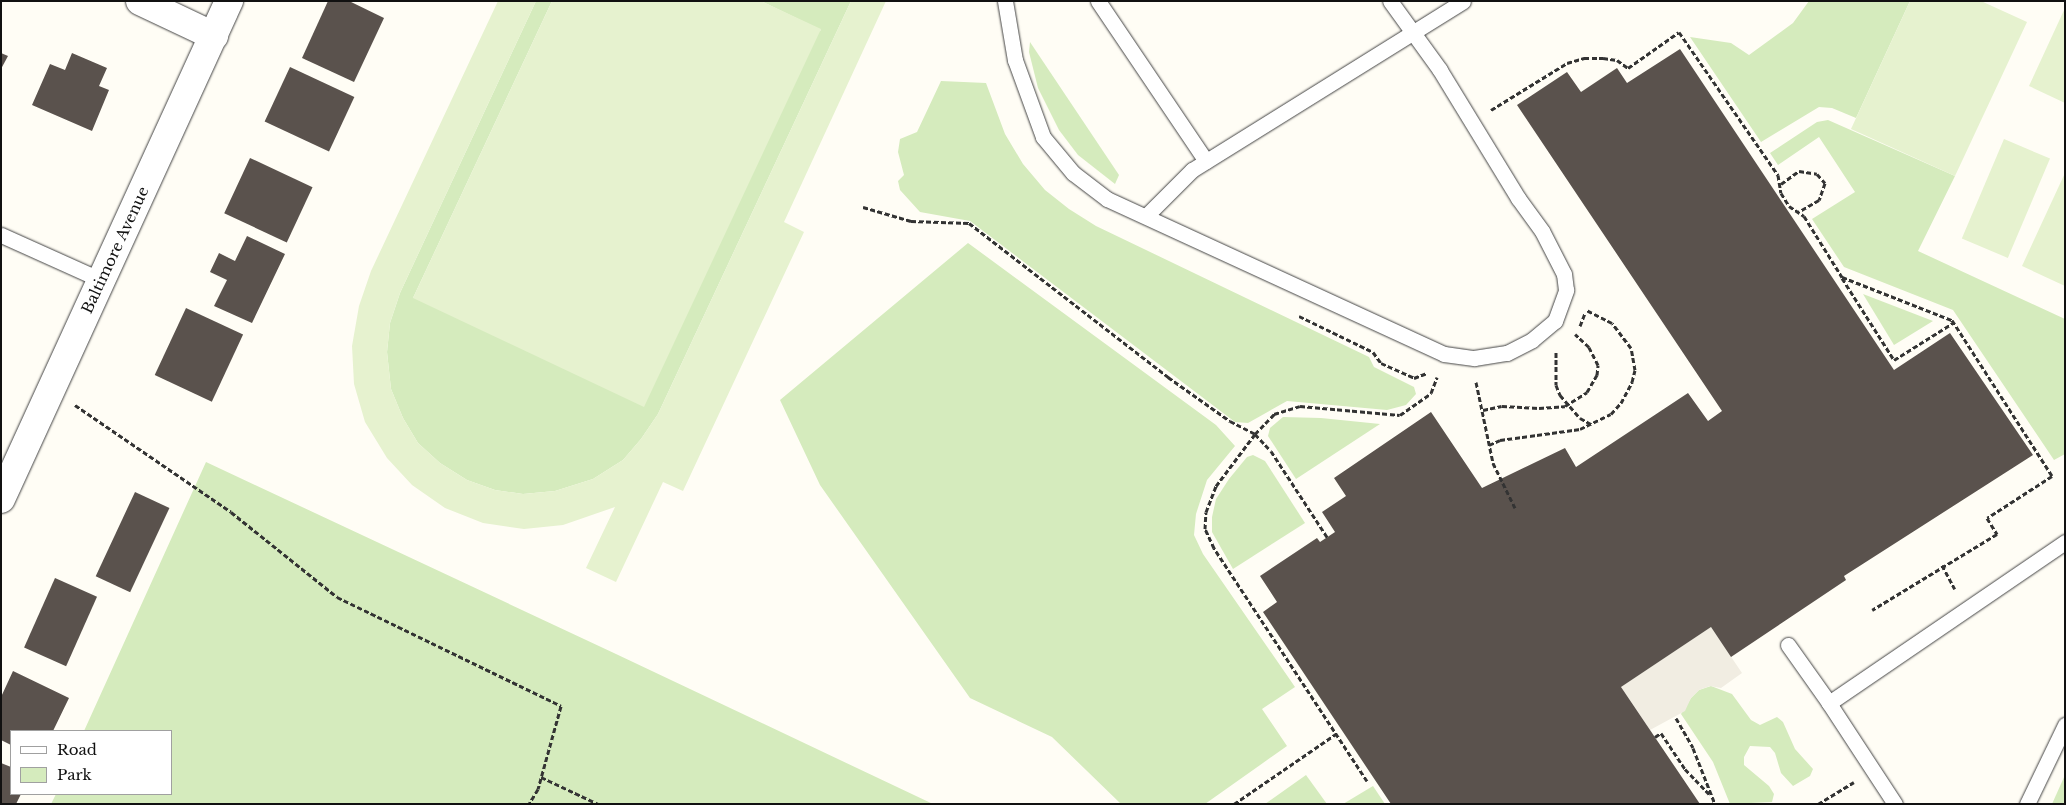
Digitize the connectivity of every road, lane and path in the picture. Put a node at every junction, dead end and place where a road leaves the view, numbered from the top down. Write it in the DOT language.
graph roads {
  1 [pos="140,1"];
  2 [pos="229,1"];
  3 [pos="1005,1"];
  4 [pos="1098,1"];
  5 [pos="1390,1"];
  6 [pos="1463,1"];
  7 [pos="1412,32"];
  8 [pos="214,36"];
  9 [pos="1488,112"];
  10 [pos="1206,161"];
  11 [pos="1781,184"];
  12 [pos="863,207"];
  13 [pos="1797,213"];
  14 [pos="1147,215"];
  15 [pos="1,235"];
  16 [pos="1842,277"];
  17 [pos="101,280"];
  18 [pos="1588,302"];
  19 [pos="1586,310"];
  20 [pos="1296,314"];
  21 [pos="1953,323"];
  22 [pos="1575,334"];
  23 [pos="1569,342"];
  24 [pos="1563,346"];
  25 [pos="1437,376"];
  26 [pos="1442,378"];
  27 [pos="1466,381"];
  28 [pos="52,389"];
  29 [pos="1568,405"];
  30 [pos="1483,410"];
  31 [pos="1591,424"];
  32 [pos="1255,434"];
  33 [pos="1489,445"];
  34 [pos="1,499"];
  35 [pos="1515,508"];
  36 [pos="1327,537"];
  37 [pos="2065,542"];
  38 [pos="1872,610"];
  39 [pos="1788,645"];
  40 [pos="1830,703"];
  41 [pos="1676,718"];
  42 [pos="2065,725"];
  43 [pos="1336,734"];
  44 [pos="1655,737"];
  45 [pos="1873,770"];
  46 [pos="541,777"];
  47 [pos="1367,781"];
  48 [pos="1710,795"];
  49 [pos="529,804"];
  50 [pos="598,804"];
  51 [pos="1234,804"];
  52 [pos="1715,804"];
  53 [pos="1818,804"];
  54 [pos="1895,804"];
  55 [pos="2027,804"];
  1 -- 8 [label="street"];
  2 -- 8 [label="street, Baltimore Avenue"];
  3 -- 14 [label="lane"];
  4 -- 10 [label="lane"];
  5 -- 7 [label="lane"];
  6 -- 7 [label="lane"];
  7 -- 10 [label="lane"];
  7 -- 14 [label="lane"];
  8 -- 17 [label="street, Baltimore Avenue"];
  9 -- 11 [label="path"];
  10 -- 14 [label="lane"];
  11 -- 13 [label="path"];
  11 -- 13 [label="path"];
  12 -- 32 [label="path"];
  13 -- 16 [label="path"];
  15 -- 17 [label="lane"];
  16 -- 21 [label="path"];
  16 -- 21 [label="path"];
  17 -- 28 [label="street, Baltimore Avenue"];
  18 -- 19 [label="path"];
  19 -- 22 [label="path"];
  19 -- 31 [label="path"];
  20 -- 25 [label="path"];
  21 -- 38 [label="path"];
  22 -- 23 [label="path"];
  22 -- 29 [label="path"];
  24 -- 29 [label="path"];
  25 -- 26 [label="path"];
  25 -- 32 [label="path"];
  27 -- 30 [label="path"];
  28 -- 34 [label="street, Baltimore Avenue"];
  28 -- 46 [label="path"];
  29 -- 30 [label="path"];
  29 -- 31 [label="path"];
  30 -- 33 [label="path"];
  31 -- 33 [label="path"];
  32 -- 36 [label="path"];
  32 -- 43 [label="path"];
  33 -- 35 [label="path"];
  37 -- 40 [label="lane"];
  39 -- 40 [label="lane"];
  40 -- 45 [label="lane"];
  41 -- 48 [label="path"];
  42 -- 55 [label="lane"];
  43 -- 47 [label="path"];
  43 -- 51 [label="path"];
  44 -- 48 [label="path"];
  45 -- 53 [label="path"];
  45 -- 54 [label="lane"];
  46 -- 49 [label="path"];
  46 -- 50 [label="path"];
  48 -- 52 [label="path"];
}
